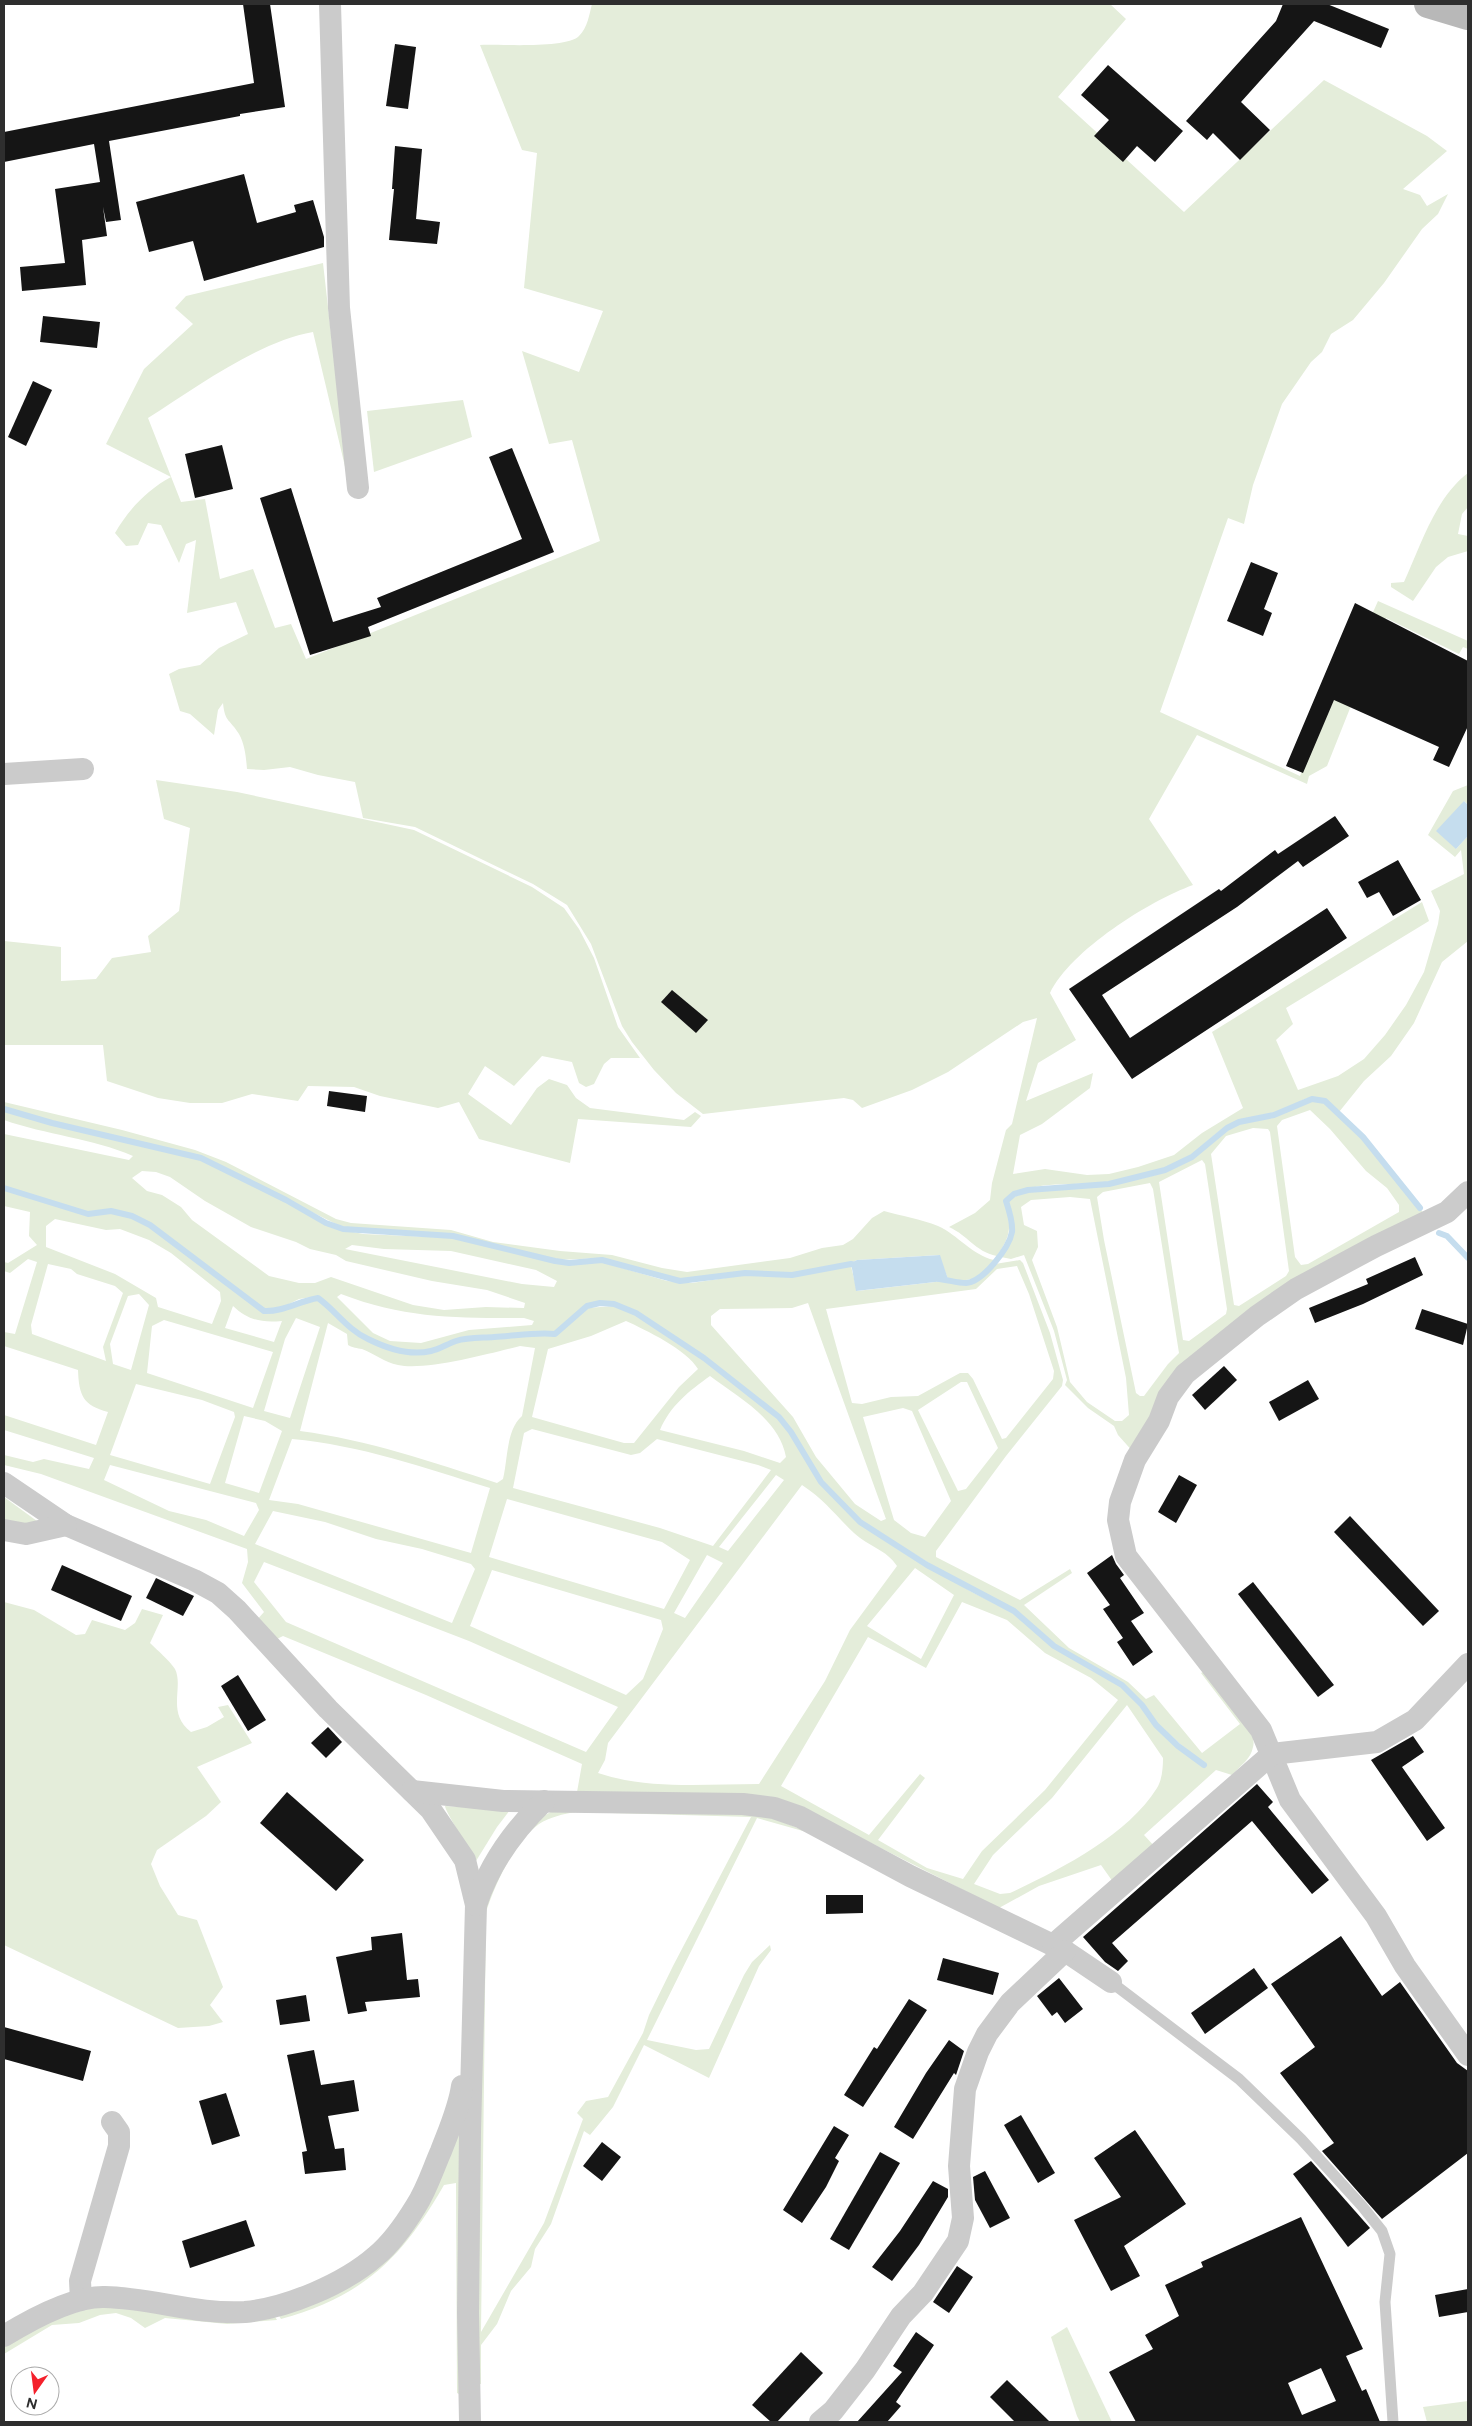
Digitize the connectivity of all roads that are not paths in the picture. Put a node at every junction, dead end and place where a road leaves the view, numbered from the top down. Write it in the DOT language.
graph roads {
  1 [pos="330,4"];
  2 [pos="1428,4"];
  3 [pos="1468,16"];
  4 [pos="358,488"];
  5 [pos="83,770"];
  6 [pos="4,774"];
  7 [pos="1468,1192"];
  8 [pos="4,1483"];
  9 [pos="66,1525"];
  10 [pos="4,1530"];
  11 [pos="1468,1664"];
  12 [pos="1272,1754"];
  13 [pos="412,1791"];
  14 [pos="544,1801"];
  15 [pos="476,1904"];
  16 [pos="1059,1948"];
  17 [pos="1112,1982"];
  18 [pos="472,2018"];
  19 [pos="1468,2055"];
  20 [pos="112,2122"];
  21 [pos="81,2300"];
  22 [pos="4,2336"];
  23 [pos="470,2422"];
  24 [pos="820,2422"];
  25 [pos="1393,2422"];
  1 -- 4 [label="street"];
  2 -- 3 [label="main road"];
  5 -- 6 [label="street"];
  7 -- 12 [label="street"];
  8 -- 9 [label="street"];
  9 -- 10 [label="street"];
  9 -- 13 [label="street"];
  11 -- 12 [label="street"];
  12 -- 16 [label="street"];
  12 -- 19 [label="street"];
  13 -- 14 [label="street"];
  13 -- 15 [label="street"];
  14 -- 15 [label="street"];
  14 -- 16 [label="street"];
  15 -- 18 [label="street"];
  16 -- 17 [label="street"];
  16 -- 24 [label="street"];
  17 -- 25 [label="lane"];
  18 -- 21 [label="street"];
  18 -- 23 [label="street"];
  20 -- 21 [label="street"];
  21 -- 22 [label="street"];
}
